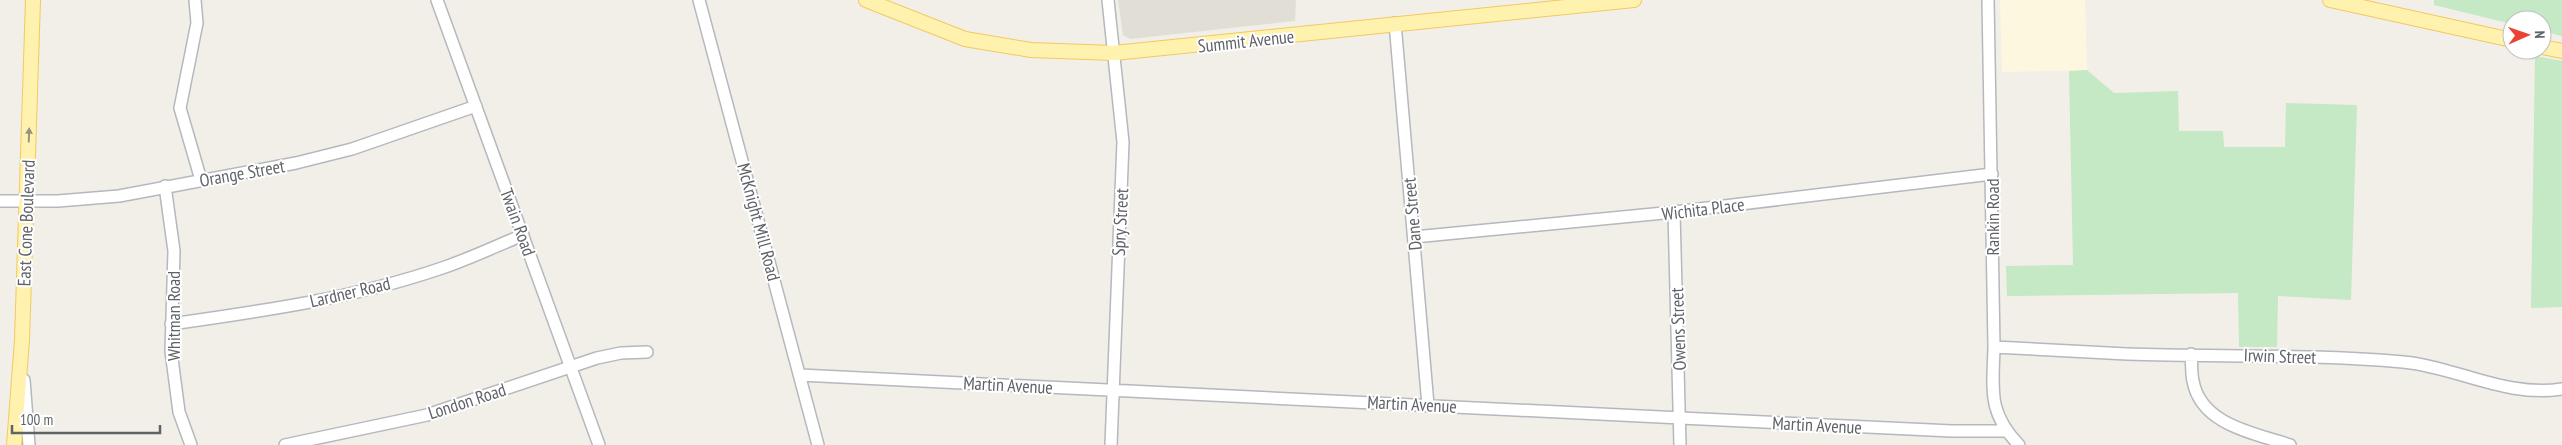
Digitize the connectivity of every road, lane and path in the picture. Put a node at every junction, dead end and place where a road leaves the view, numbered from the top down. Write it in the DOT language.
graph roads {
  1 [pos="33,0"];
  2 [pos="195,0"];
  3 [pos="437,0"];
  4 [pos="699,0"];
  5 [pos="866,0"];
  6 [pos="1108,0"];
  7 [pos="1634,0"];
  8 [pos="1988,0"];
  9 [pos="2332,0"];
  10 [pos="1395,23"];
  11 [pos="2502,38"];
  12 [pos="1114,53"];
  13 [pos="476,106"];
  14 [pos="1992,174"];
  15 [pos="201,180"];
  16 [pos="165,186"];
  17 [pos="0,201"];
  18 [pos="27,202"];
  19 [pos="1674,212"];
  20 [pos="523,235"];
  21 [pos="1414,237"];
  22 [pos="172,324"];
  23 [pos="22,340"];
  24 [pos="1994,347"];
  25 [pos="647,352"];
  26 [pos="2191,354"];
  27 [pos="571,366"];
  28 [pos="800,374"];
  29 [pos="2562,389"];
  30 [pos="1112,390"];
  31 [pos="1428,405"];
  32 [pos="1680,418"];
  33 [pos="2006,431"];
  34 [pos="14,445"];
  35 [pos="29,445"];
  36 [pos="191,445"];
  37 [pos="285,445"];
  38 [pos="600,445"];
  39 [pos="818,445"];
  40 [pos="1111,445"];
  41 [pos="1680,445"];
  42 [pos="2019,445"];
  43 [pos="2290,445"];
  18 -- 1 [label="main road, East Cone Boulevard, one-way"];
  2 -- 15 [label="street"];
  3 -- 13 [label="street, Twain Road"];
  4 -- 28 [label="street, McKnight Mill Road"];
  5 -- 12 [label="main road, Summit Avenue"];
  6 -- 12 [label="street, Spry Street"];
  7 -- 10 [label="main road, Summit Avenue"];
  8 -- 14 [label="street, Rankin Road"];
  9 -- 11 [label="main road"];
  10 -- 12 [label="main road, Summit Avenue"];
  10 -- 21 [label="street, Dane Street"];
  12 -- 30 [label="street, Spry Street"];
  13 -- 15 [label="street, Orange Street"];
  13 -- 20 [label="street, Twain Road"];
  14 -- 19 [label="street, Wichita Place"];
  14 -- 24 [label="street, Rankin Road"];
  15 -- 16 [label="street, Orange Street"];
  16 -- 18 [label="street, Orange Street"];
  16 -- 22 [label="street, Whitman Road"];
  17 -- 18 [label="street, Orange Street"];
  18 -- 23 [label="main road, East Cone Boulevard"];
  19 -- 21 [label="street, Wichita Place"];
  19 -- 32 [label="street, Owens Street"];
  20 -- 22 [label="street, Lardner Road"];
  20 -- 27 [label="street, Twain Road"];
  21 -- 31 [label="street, Dane Street"];
  22 -- 36 [label="street, Whitman Road"];
  23 -- 34 [label="main road, East Cone Boulevard"];
  23 -- 35 [label="street"];
  24 -- 26 [label="street, Irwin Street"];
  24 -- 33 [label="street, Rankin Road"];
  25 -- 27 [label="street, London Road"];
  26 -- 29 [label="street, Irwin Street"];
  26 -- 43 [label="street"];
  27 -- 37 [label="street, London Road"];
  27 -- 38 [label="street, Twain Road"];
  28 -- 30 [label="street, Martin Avenue"];
  28 -- 39 [label="street, McKnight Mill Road"];
  30 -- 31 [label="street, Martin Avenue"];
  30 -- 40 [label="street, Spry Street"];
  31 -- 32 [label="street, Martin Avenue"];
  32 -- 33 [label="street, Martin Avenue"];
  32 -- 41 [label="street, Owens Street"];
  33 -- 42 [label="street"];
}
